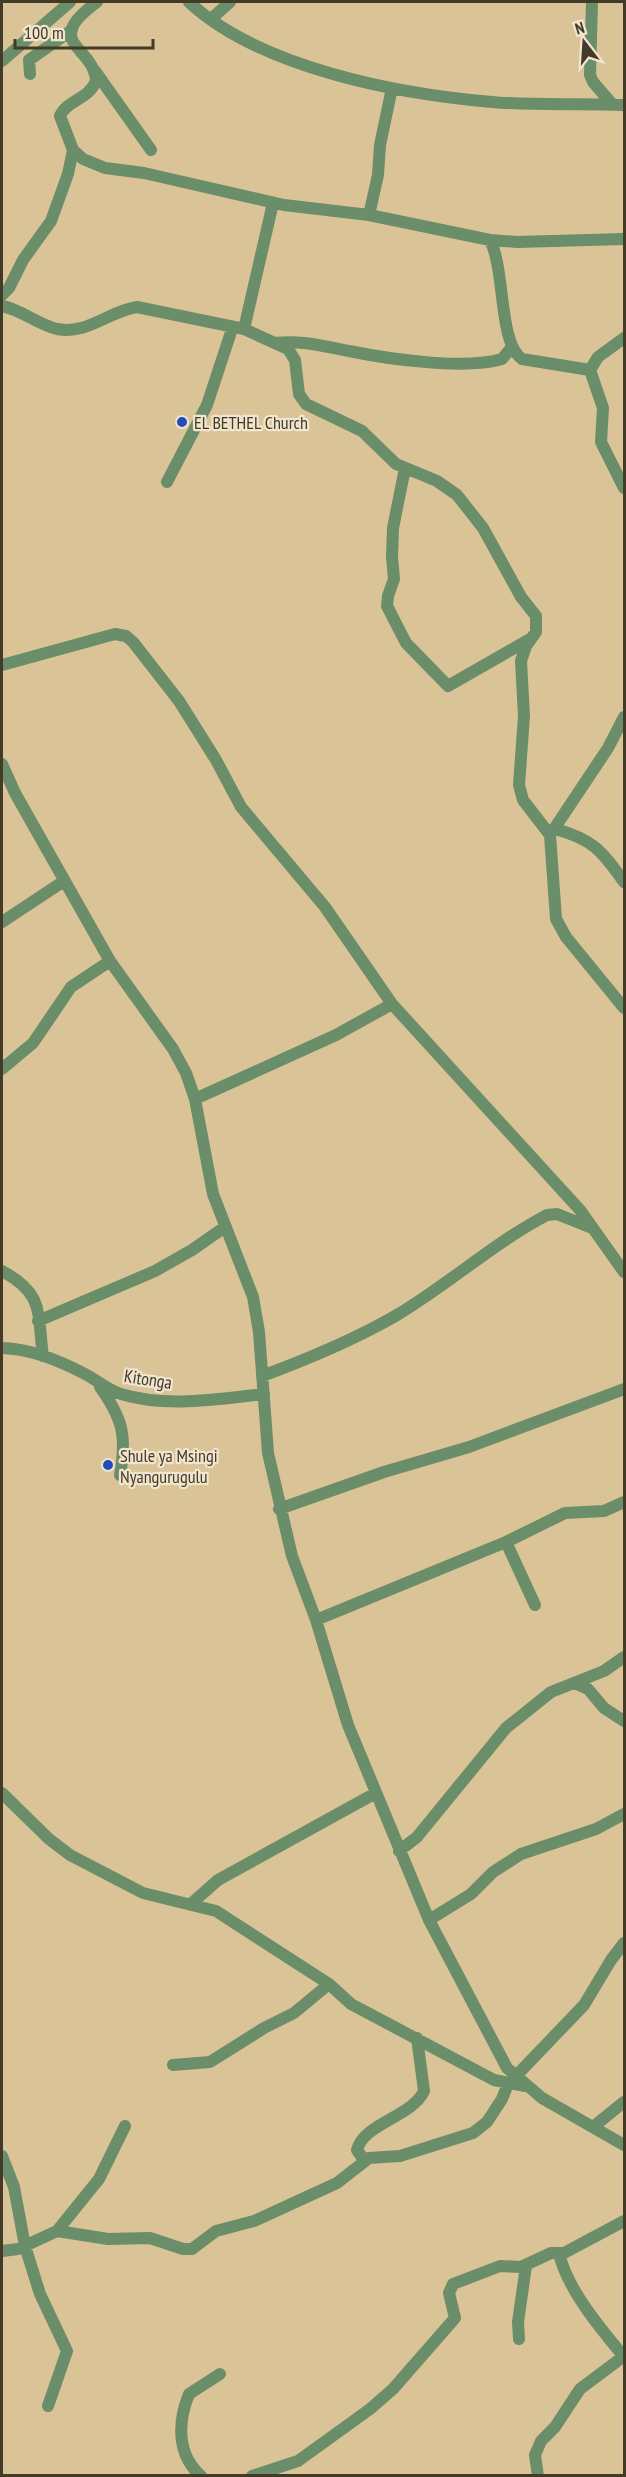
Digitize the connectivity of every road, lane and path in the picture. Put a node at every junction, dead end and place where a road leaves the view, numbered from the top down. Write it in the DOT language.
graph roads {
  1 [pos="70,2"];
  2 [pos="97,2"];
  3 [pos="189,2"];
  4 [pos="230,2"];
  5 [pos="592,2"];
  6 [pos="211,19"];
  7 [pos="72,30"];
  8 [pos="2,61"];
  9 [pos="94,70"];
  10 [pos="30,74"];
  11 [pos="392,88"];
  12 [pos="618,104"];
  13 [pos="73,150"];
  14 [pos="152,150"];
  15 [pos="273,203"];
  16 [pos="369,215"];
  17 [pos="624,239"];
  18 [pos="490,240"];
  19 [pos="2,295"];
  20 [pos="2,306"];
  21 [pos="238,329"];
  22 [pos="624,338"];
  23 [pos="274,344"];
  24 [pos="511,348"];
  25 [pos="590,370"];
  26 [pos="405,468"];
  27 [pos="167,482"];
  28 [pos="624,488"];
  29 [pos="532,638"];
  30 [pos="2,665"];
  31 [pos="624,717"];
  32 [pos="2,764"];
  33 [pos="552,832"];
  34 [pos="64,881"];
  35 [pos="624,882"];
  36 [pos="2,922"];
  37 [pos="110,961"];
  38 [pos="392,1004"];
  39 [pos="624,1008"];
  40 [pos="2,1069"];
  41 [pos="195,1100"];
  42 [pos="225,1227"];
  43 [pos="593,1229"];
  44 [pos="2,1270"];
  45 [pos="624,1272"];
  46 [pos="38,1321"];
  47 [pos="2,1348"];
  48 [pos="43,1356"];
  49 [pos="262,1376"];
  50 [pos="95,1382"];
  51 [pos="624,1389"];
  52 [pos="264,1394"];
  53 [pos="120,1475"];
  54 [pos="624,1502"];
  55 [pos="279,1509"];
  56 [pos="506,1542"];
  57 [pos="535,1605"];
  58 [pos="316,1620"];
  59 [pos="624,1657"];
  60 [pos="575,1683"];
  61 [pos="624,1721"];
  62 [pos="2,1793"];
  63 [pos="374,1794"];
  64 [pos="624,1814"];
  65 [pos="399,1851"];
  66 [pos="192,1903"];
  67 [pos="429,1920"];
  68 [pos="624,1943"];
  69 [pos="329,1984"];
  70 [pos="417,2038"];
  71 [pos="173,2065"];
  72 [pos="512,2080"];
  73 [pos="624,2102"];
  74 [pos="125,2126"];
  75 [pos="593,2127"];
  76 [pos="624,2145"];
  77 [pos="2,2156"];
  78 [pos="364,2160"];
  79 [pos="624,2221"];
  80 [pos="57,2231"];
  81 [pos="25,2246"];
  82 [pos="2,2251"];
  83 [pos="559,2253"];
  84 [pos="526,2266"];
  85 [pos="519,2339"];
  86 [pos="624,2356"];
  87 [pos="220,2374"];
  88 [pos="48,2406"];
  89 [pos="201,2475"];
  90 [pos="252,2475"];
  91 [pos="538,2475"];
  1 -- 8 [label="street"];
  2 -- 7 [label="street"];
  3 -- 6 [label="street"];
  4 -- 6 [label="street"];
  5 -- 12 [label="street"];
  6 -- 11 [label="street"];
  7 -- 9 [label="street"];
  7 -- 10 [label="street"];
  9 -- 13 [label="street"];
  9 -- 14 [label="street"];
  11 -- 12 [label="street"];
  11 -- 16 [label="street"];
  13 -- 15 [label="street"];
  13 -- 19 [label="street"];
  15 -- 16 [label="street"];
  15 -- 21 [label="street"];
  16 -- 18 [label="street"];
  17 -- 18 [label="street"];
  18 -- 24 [label="street"];
  20 -- 21 [label="street"];
  21 -- 23 [label="street"];
  21 -- 27 [label="street"];
  22 -- 25 [label="street"];
  23 -- 24 [label="street"];
  23 -- 26 [label="street"];
  24 -- 25 [label="street"];
  25 -- 28 [label="street"];
  26 -- 29 [label="street"];
  26 -- 29 [label="street"];
  29 -- 33 [label="street"];
  30 -- 38 [label="street"];
  31 -- 33 [label="street"];
  32 -- 34 [label="street"];
  33 -- 35 [label="street"];
  33 -- 39 [label="street"];
  34 -- 36 [label="street"];
  34 -- 37 [label="street"];
  37 -- 40 [label="street"];
  37 -- 41 [label="street"];
  38 -- 41 [label="street"];
  38 -- 43 [label="street"];
  41 -- 42 [label="street"];
  42 -- 46 [label="street"];
  42 -- 49 [label="street"];
  43 -- 45 [label="street"];
  43 -- 49 [label="street"];
  44 -- 46 [label="street"];
  46 -- 48 [label="street"];
  47 -- 48 [label="street, Kitonga"];
  48 -- 50 [label="street, Kitonga"];
  49 -- 52 [label="street"];
  50 -- 52 [label="street, Kitonga"];
  50 -- 53 [label="street"];
  51 -- 55 [label="street"];
  52 -- 55 [label="street"];
  54 -- 56 [label="street"];
  55 -- 58 [label="street"];
  56 -- 57 [label="street"];
  56 -- 58 [label="street"];
  58 -- 63 [label="street"];
  59 -- 60 [label="street"];
  60 -- 61 [label="street"];
  60 -- 65 [label="street"];
  62 -- 66 [label="street"];
  63 -- 65 [label="street"];
  63 -- 66 [label="street"];
  64 -- 67 [label="street"];
  65 -- 67 [label="street"];
  66 -- 69 [label="street"];
  67 -- 72 [label="street"];
  68 -- 72 [label="street"];
  69 -- 70 [label="street"];
  69 -- 71 [label="street"];
  70 -- 72 [label="street"];
  70 -- 78 [label="street"];
  72 -- 75 [label="street"];
  72 -- 78 [label="street"];
  73 -- 75 [label="street"];
  74 -- 80 [label="street"];
  75 -- 76 [label="street"];
  77 -- 81 [label="street"];
  78 -- 80 [label="street"];
  79 -- 83 [label="street"];
  80 -- 81 [label="street"];
  81 -- 82 [label="street"];
  81 -- 88 [label="street"];
  83 -- 84 [label="street"];
  83 -- 86 [label="street"];
  84 -- 85 [label="street"];
  84 -- 90 [label="street"];
  86 -- 91 [label="street"];
  87 -- 89 [label="street"];
}
